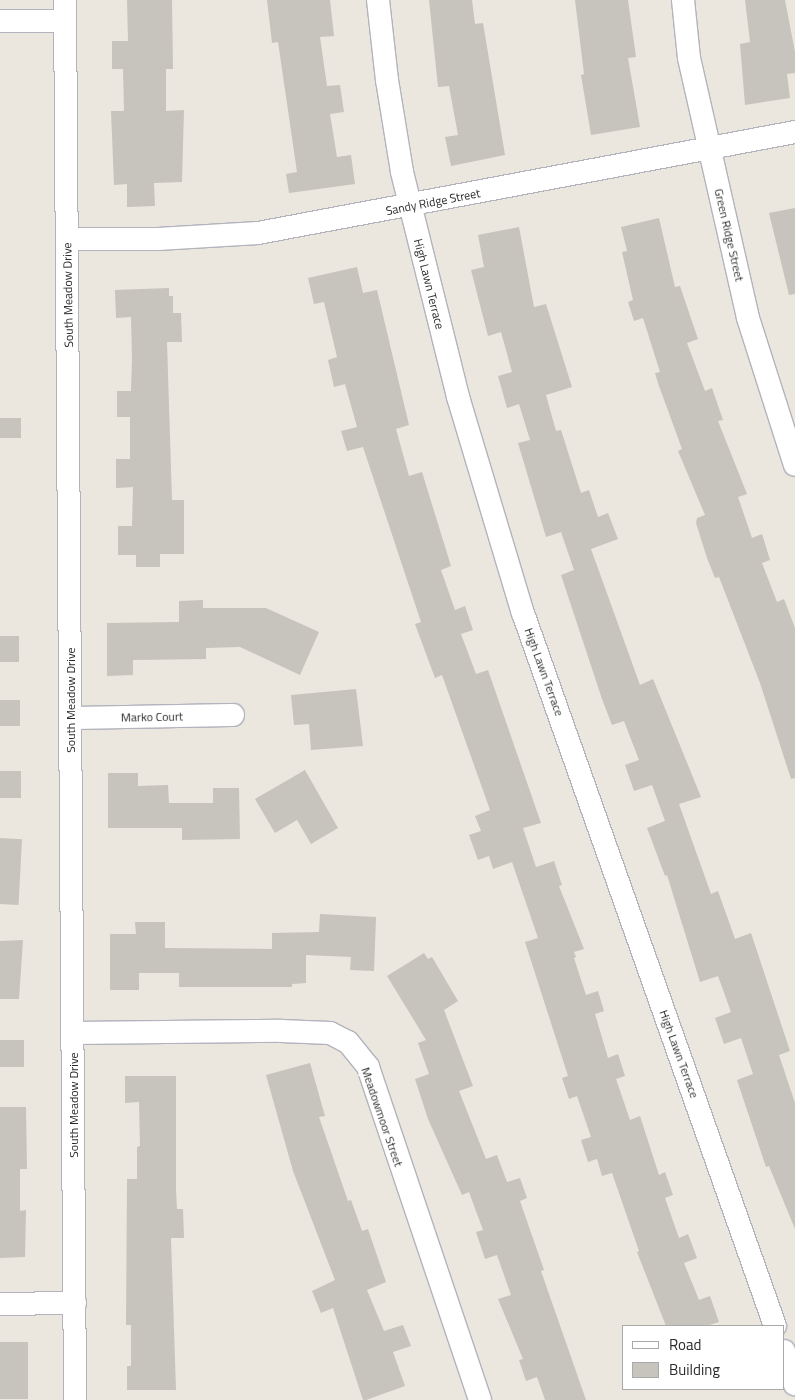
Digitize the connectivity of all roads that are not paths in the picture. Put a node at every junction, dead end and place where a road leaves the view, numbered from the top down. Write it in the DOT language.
graph roads {
  1 [pos="378,0"];
  2 [pos="683,0"];
  3 [pos="65,10"];
  4 [pos="0,22"];
  5 [pos="795,132"];
  6 [pos="709,148"];
  7 [pos="410,207"];
  8 [pos="67,238"];
  9 [pos="795,465"];
  10 [pos="233,715"];
  11 [pos="72,718"];
  12 [pos="74,1033"];
  13 [pos="74,1303"];
  14 [pos="0,1304"];
  15 [pos="775,1325"];
  16 [pos="785,1354"];
  17 [pos="795,1384"];
  18 [pos="75,1400"];
  19 [pos="480,1400"];
  1 -- 7 [label="street, High Lawn Terrace"];
  2 -- 6 [label="street, Green Ridge Street"];
  3 -- 4 [label="street"];
  3 -- 8 [label="street, South Meadow Drive"];
  5 -- 6 [label="street, Sandy Ridge Street"];
  6 -- 7 [label="street, Sandy Ridge Street"];
  6 -- 9 [label="street, Green Ridge Street"];
  7 -- 8 [label="street, Sandy Ridge Street"];
  7 -- 15 [label="street, High Lawn Terrace"];
  8 -- 11 [label="street, South Meadow Drive"];
  10 -- 11 [label="street, Marko Court"];
  11 -- 12 [label="street, South Meadow Drive"];
  12 -- 13 [label="street, South Meadow Drive"];
  12 -- 19 [label="street, Meadowmoor Street"];
  13 -- 14 [label="street"];
  13 -- 18 [label="street, South Meadow Drive"];
  16 -- 17 [label="street"];
}
